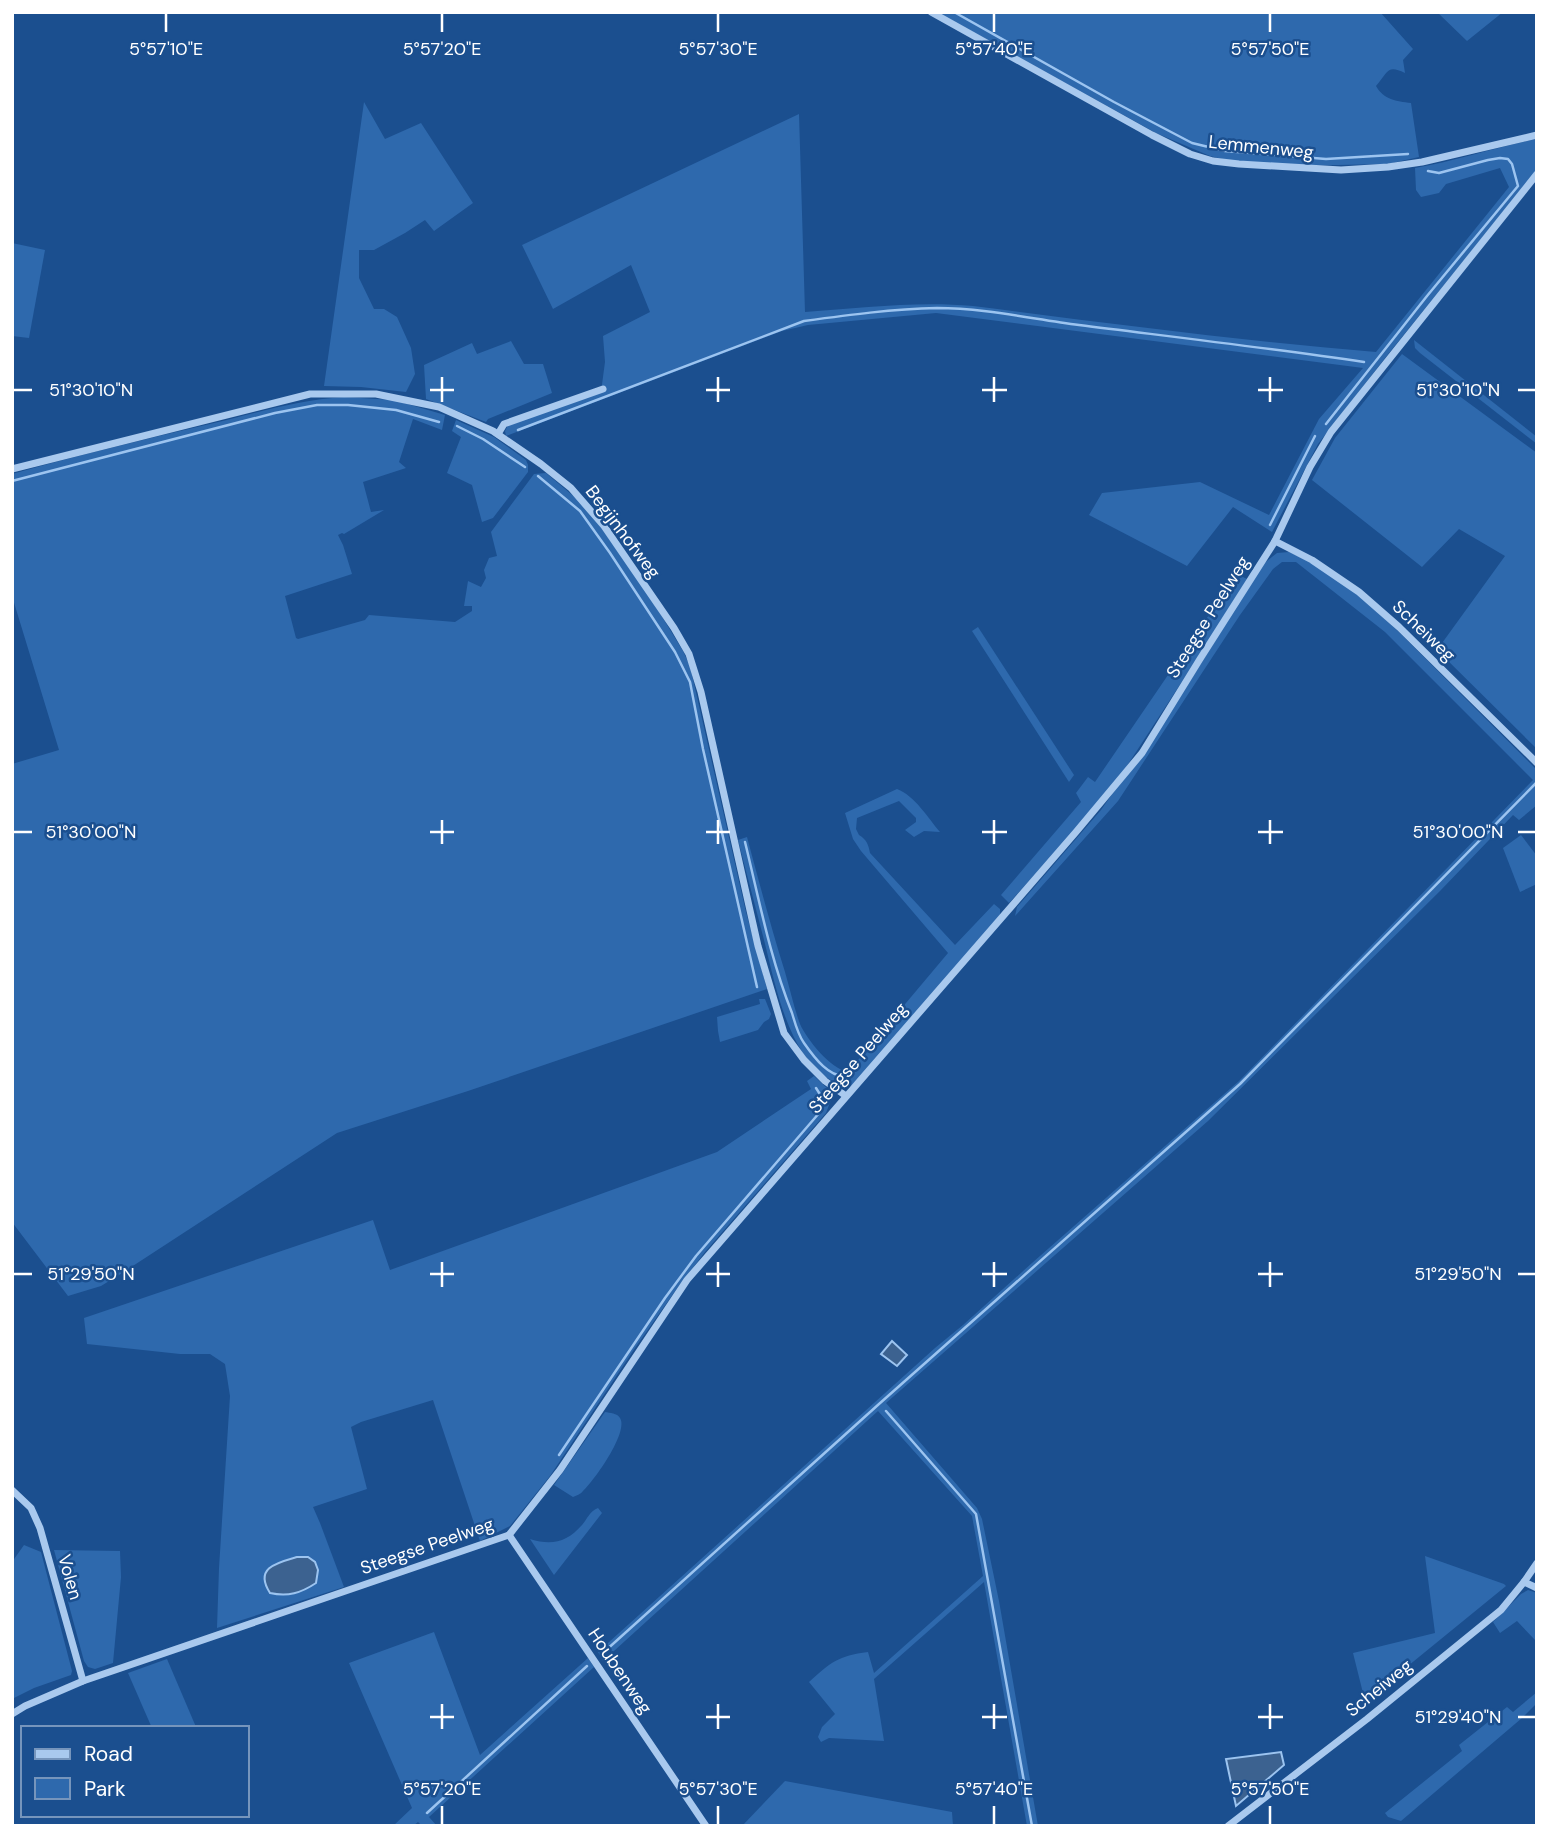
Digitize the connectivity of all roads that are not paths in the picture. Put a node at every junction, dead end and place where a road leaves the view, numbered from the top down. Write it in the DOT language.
graph roads {
  1 [pos="931,12"];
  2 [pos="1537,135"];
  3 [pos="1537,174"];
  4 [pos="603,389"];
  5 [pos="498,434"];
  6 [pos="12,469"];
  7 [pos="1275,541"];
  8 [pos="1537,763"];
  9 [pos="846,1096"];
  10 [pos="12,1490"];
  11 [pos="509,1535"];
  12 [pos="1537,1563"];
  13 [pos="1524,1582"];
  14 [pos="1537,1588"];
  15 [pos="83,1681"];
  16 [pos="12,1714"];
  17 [pos="706,1826"];
  18 [pos="1228,1826"];
  1 -- 2 [label="street, Lemmenweg"];
  3 -- 7 [label="street, Steegse Peelweg"];
  4 -- 5 [label="street"];
  5 -- 6 [label="street, Begijnhofweg"];
  5 -- 9 [label="street, Begijnhofweg"];
  7 -- 8 [label="street, Scheiweg"];
  7 -- 9 [label="street, Steegse Peelweg"];
  9 -- 11 [label="street, Steegse Peelweg"];
  10 -- 15 [label="street, Volen"];
  11 -- 15 [label="street, Steegse Peelweg"];
  11 -- 17 [label="street, Houbenweg"];
  12 -- 13 [label="street, Scheiweg"];
  13 -- 14 [label="street"];
  13 -- 18 [label="street, Scheiweg"];
  15 -- 16 [label="street, Steegse Peelweg"];
}
